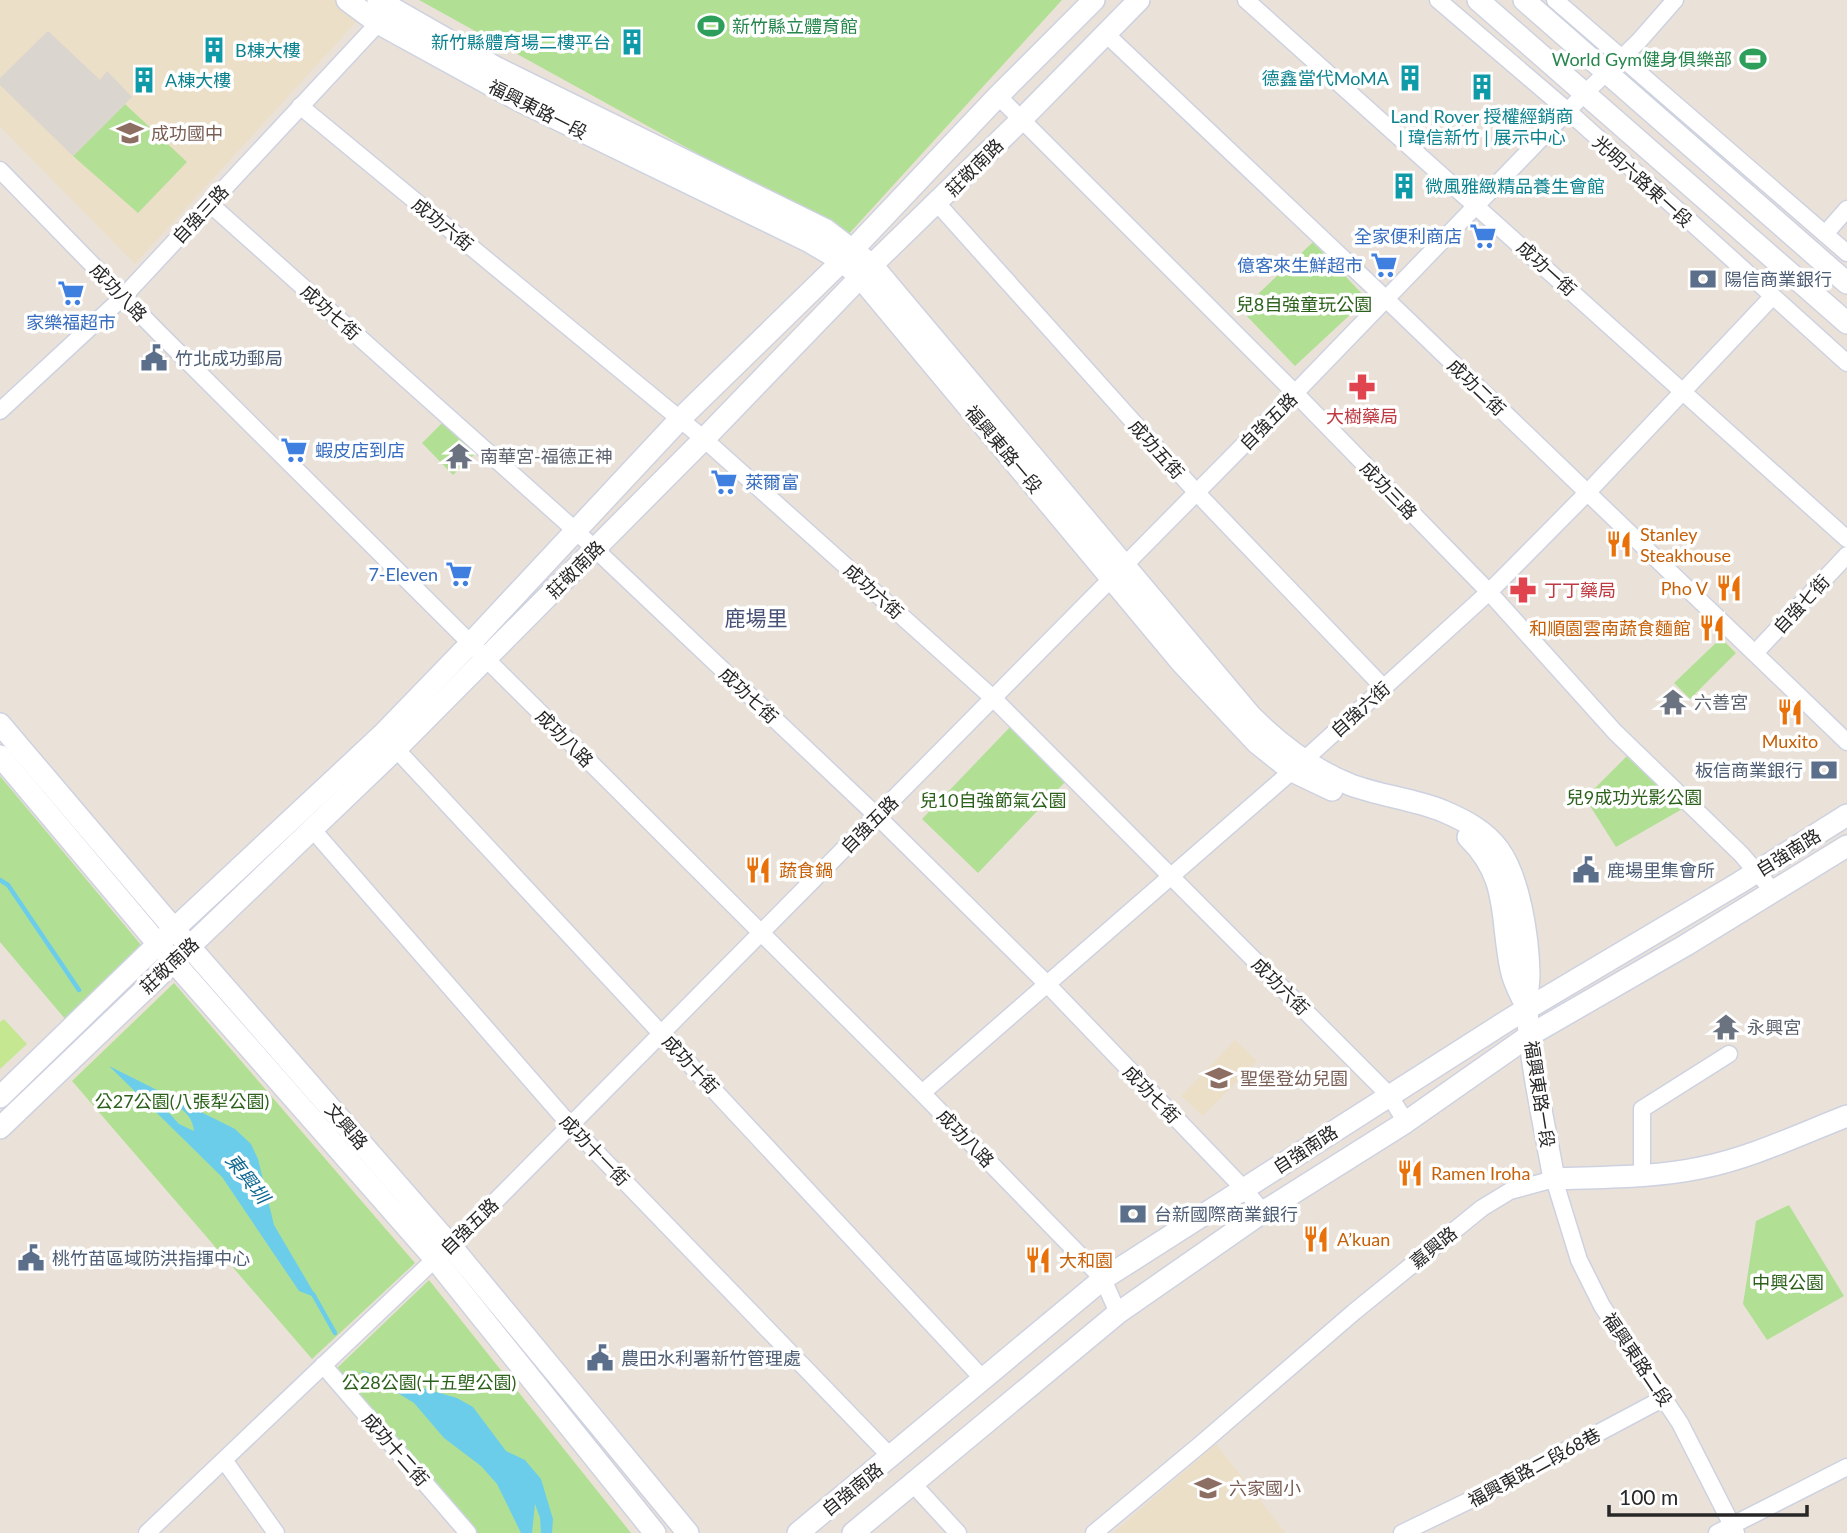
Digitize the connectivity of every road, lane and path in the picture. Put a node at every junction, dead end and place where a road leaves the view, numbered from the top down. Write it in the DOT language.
graph roads {
  1 [pos="348,0"];
  2 [pos="1094,0"];
  3 [pos="1139,0"];
  4 [pos="1246,0"];
  5 [pos="1438,0"];
  6 [pos="1478,0"];
  7 [pos="1524,0"];
  8 [pos="1555,0"];
  9 [pos="1675,0"];
  10 [pos="382,11"];
  11 [pos="1106,34"];
  12 [pos="1614,65"];
  13 [pos="1584,94"];
  14 [pos="998,96"];
  15 [pos="300,106"];
  16 [pos="1568,111"];
  17 [pos="1022,119"];
  18 [pos="0,170"];
  19 [pos="937,203"];
  20 [pos="210,204"];
  21 [pos="1476,205"];
  22 [pos="1847,209"];
  23 [pos="1825,234"];
  24 [pos="1847,254"];
  25 [pos="848,255"];
  26 [pos="866,271"];
  27 [pos="1847,283"];
  28 [pos="123,297"];
  29 [pos="1772,297"];
  30 [pos="1387,299"];
  31 [pos="1847,323"];
  32 [pos="1847,363"];
  33 [pos="1683,390"];
  34 [pos="1295,393"];
  35 [pos="0,411"];
  36 [pos="680,419"];
  37 [pos="704,439"];
  38 [pos="1197,493"];
  39 [pos="1587,493"];
  40 [pos="576,531"];
  41 [pos="1847,539"];
  42 [pos="595,549"];
  43 [pos="1847,555"];
  44 [pos="1118,572"];
  45 [pos="1489,592"];
  46 [pos="471,643"];
  47 [pos="1755,653"];
  48 [pos="486,659"];
  49 [pos="1384,688"];
  50 [pos="993,698"];
  51 [pos="0,724"];
  52 [pos="1847,742"];
  53 [pos="396,749"];
  54 [pos="0,756"];
  55 [pos="1297,766"];
  56 [pos="1847,815"];
  57 [pos="877,816"];
  58 [pos="313,830"];
  59 [pos="1847,846"];
  60 [pos="1756,872"];
  61 [pos="1170,875"];
  62 [pos="1773,891"];
  63 [pos="760,934"];
  64 [pos="182,938"];
  65 [pos="158,944"];
  66 [pos="173,961"];
  67 [pos="1047,984"];
  68 [pos="1527,1009"];
  69 [pos="662,1033"];
  70 [pos="1531,1035"];
  71 [pos="1729,1054"];
  72 [pos="922,1093"];
  73 [pos="1389,1095"];
  74 [pos="0,1097"];
  75 [pos="1847,1116"];
  76 [pos="1406,1122"];
  77 [pos="571,1126"];
  78 [pos="0,1128"];
  79 [pos="1642,1175"];
  80 [pos="1554,1179"];
  81 [pos="1244,1189"];
  82 [pos="1263,1212"];
  83 [pos="443,1253"];
  84 [pos="1103,1279"];
  85 [pos="1118,1313"];
  86 [pos="323,1365"];
  87 [pos="984,1380"];
  88 [pos="1664,1398"];
  89 [pos="891,1457"];
  90 [pos="224,1460"];
  91 [pos="1847,1467"];
  92 [pos="912,1484"];
  93 [pos="1734,1529"];
  94 [pos="148,1533"];
  95 [pos="276,1533"];
  96 [pos="468,1533"];
  97 [pos="655,1533"];
  98 [pos="688,1533"];
  99 [pos="799,1533"];
  100 [pos="853,1533"];
  101 [pos="958,1533"];
  102 [pos="1094,1533"];
  103 [pos="1402,1533"];
  104 [pos="1717,1533"];
  1 -- 10 [label="street, 福興東路一段"];
  2 -- 14 [label="street, 莊敬南路"];
  3 -- 11 [label="street, 莊敬南路"];
  4 -- 21 [label="street, 成功一街"];
  5 -- 16 [label="street, 光明六路東一段"];
  6 -- 13 [label="street, 光明六路東一段"];
  7 -- 12 [label="street"];
  8 -- 12 [label="street"];
  9 -- 12 [label="street, 自強五路"];
  10 -- 15 [label="street, 自強三路"];
  10 -- 25 [label="street, 福興東路一段"];
  11 -- 17 [label="street, 莊敬南路"];
  11 -- 30 [label="street, 成功二街"];
  12 -- 13 [label="street, 自強五路"];
  12 -- 23 [label="street"];
  12 -- 27 [label="street"];
  13 -- 16 [label="street, 自強五路"];
  13 -- 31 [label="street, 光明六路東一段"];
  14 -- 17 [label="street, 成功三路"];
  14 -- 25 [label="street, 莊敬南路"];
  15 -- 20 [label="street, 自強三路"];
  15 -- 36 [label="street, 成功六街"];
  16 -- 21 [label="street, 自強五路"];
  16 -- 29 [label="street, 光明六路東一段"];
  17 -- 19 [label="street, 莊敬南路"];
  17 -- 34 [label="street, 成功三路"];
  18 -- 28 [label="street, 成功八路"];
  19 -- 26 [label="street, 莊敬南路"];
  19 -- 38 [label="street, 成功五街"];
  20 -- 28 [label="street, 自強三路"];
  20 -- 40 [label="street, 成功七街"];
  21 -- 30 [label="street, 自強五路"];
  21 -- 33 [label="street, 成功一街"];
  22 -- 23 [label="street"];
  23 -- 24 [label="street"];
  25 -- 26 [label="street, 福興東路一段"];
  25 -- 36 [label="street, 莊敬南路"];
  26 -- 37 [label="street, 莊敬南路"];
  26 -- 44 [label="street, 福興東路一段"];
  28 -- 35 [label="street, 自強三路"];
  28 -- 46 [label="street, 成功八路"];
  29 -- 32 [label="street, 光明六路東一段"];
  29 -- 33 [label="street, 自強六街"];
  30 -- 34 [label="street, 自強五路"];
  30 -- 39 [label="street, 成功二街"];
  33 -- 39 [label="street, 自強六街"];
  33 -- 41 [label="street, 成功一街"];
  34 -- 38 [label="street, 自強五路"];
  34 -- 45 [label="street, 成功三路"];
  36 -- 37 [label="street, 成功六街"];
  36 -- 40 [label="street, 莊敬南路"];
  37 -- 42 [label="street, 莊敬南路"];
  37 -- 50 [label="street, 成功六街"];
  38 -- 44 [label="street, 自強五路"];
  38 -- 49 [label="street, 成功五街"];
  39 -- 45 [label="street, 自強六街"];
  39 -- 47 [label="street, 成功二街"];
  40 -- 42 [label="street, 成功七街"];
  40 -- 46 [label="street, 莊敬南路"];
  42 -- 48 [label="street, 莊敬南路"];
  42 -- 57 [label="street, 成功七街"];
  43 -- 47 [label="street, 自強七街"];
  44 -- 50 [label="street, 自強五路"];
  44 -- 55 [label="street, 福興東路一段"];
  45 -- 49 [label="street, 自強六街"];
  45 -- 60 [label="street, 成功三路"];
  46 -- 48 [label="street, 成功八路"];
  46 -- 64 [label="street, 莊敬南路"];
  47 -- 52 [label="street, 成功二街"];
  48 -- 53 [label="street, 莊敬南路"];
  48 -- 63 [label="street, 成功八路"];
  49 -- 55 [label="street, 自強六街"];
  50 -- 57 [label="street, 自強五路"];
  50 -- 61 [label="street, 成功六街"];
  51 -- 64 [label="street, 文興路"];
  53 -- 58 [label="street, 莊敬南路"];
  53 -- 69 [label="street, 成功十街"];
  54 -- 65 [label="street, 文興路"];
  55 -- 61 [label="street, 自強六街"];
  55 -- 68 [label="street, 福興東路一段"];
  56 -- 60 [label="street, 自強南路"];
  57 -- 63 [label="street, 自強五路"];
  57 -- 67 [label="street, 成功七街"];
  58 -- 64 [label="street, 莊敬南路"];
  58 -- 77 [label="street, 成功十一街"];
  59 -- 62 [label="street, 自強南路"];
  60 -- 62 [label="street, 成功三路"];
  60 -- 68 [label="street, 自強南路"];
  61 -- 67 [label="street, 自強六街"];
  61 -- 73 [label="street, 成功六街"];
  62 -- 70 [label="street, 自強南路"];
  63 -- 69 [label="street, 自強五路"];
  63 -- 72 [label="street, 成功八路"];
  64 -- 65 [label="street, 莊敬南路"];
  64 -- 66 [label="street, 莊敬南路"];
  64 -- 83 [label="street, 文興路"];
  65 -- 66 [label="street, 文興路"];
  65 -- 74 [label="street, 莊敬南路"];
  66 -- 78 [label="street, 莊敬南路"];
  66 -- 83 [label="street, 文興路"];
  67 -- 72 [label="street, 自強六街"];
  67 -- 81 [label="street, 成功七街"];
  68 -- 70 [label="street, 福興東路一段"];
  68 -- 73 [label="street, 自強南路"];
  69 -- 77 [label="street, 自強五路"];
  69 -- 87 [label="street, 成功十街"];
  70 -- 76 [label="street, 自強南路"];
  70 -- 80 [label="street, 福興東路一段"];
  71 -- 79 [label="street"];
  72 -- 84 [label="street, 成功八路"];
  73 -- 76 [label="street, 成功六街"];
  73 -- 81 [label="street, 自強南路"];
  75 -- 79 [label="street, 嘉興路"];
  76 -- 82 [label="street, 自強南路"];
  77 -- 83 [label="street, 自強五路"];
  77 -- 89 [label="street, 成功十一街"];
  79 -- 80 [label="street, 嘉興路"];
  80 -- 88 [label="street, 福興東路二段"];
  80 -- 102 [label="street, 嘉興路"];
  81 -- 82 [label="street, 成功七街"];
  81 -- 84 [label="street, 自強南路"];
  82 -- 85 [label="street, 自強南路"];
  83 -- 86 [label="street, 自強五路"];
  83 -- 97 [label="street, 文興路"];
  83 -- 98 [label="street, 文興路"];
  84 -- 85 [label="street, 成功八路"];
  84 -- 87 [label="street, 自強南路"];
  85 -- 92 [label="street, 自強南路"];
  86 -- 90 [label="street, 自強五路"];
  86 -- 96 [label="street, 成功十二街"];
  87 -- 89 [label="street, 自強南路"];
  88 -- 93 [label="street, 福興東路二段"];
  88 -- 103 [label="street, 福興東路二段68巷"];
  89 -- 99 [label="street, 自強南路"];
  90 -- 94 [label="street, 自強五路"];
  90 -- 95 [label="street"];
  91 -- 93 [label="street"];
  92 -- 100 [label="street, 自強南路"];
  92 -- 101 [label="street"];
  93 -- 104 [label="street"];
}
